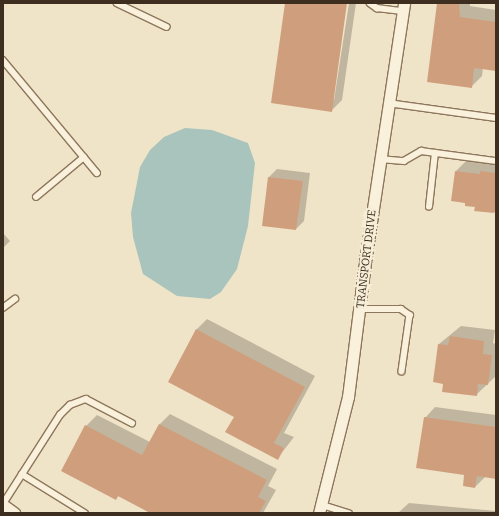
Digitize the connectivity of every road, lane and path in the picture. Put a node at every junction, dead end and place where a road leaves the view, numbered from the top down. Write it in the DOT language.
graph roads {
  1 [pos="117,3"];
  2 [pos="370,3"];
  3 [pos="403,7"];
  4 [pos="167,27"];
  5 [pos="3,60"];
  6 [pos="388,103"];
  7 [pos="496,118"];
  8 [pos="435,153"];
  9 [pos="84,157"];
  10 [pos="380,158"];
  11 [pos="496,161"];
  12 [pos="97,173"];
  13 [pos="36,197"];
  14 [pos="429,207"];
  15 [pos="15,299"];
  16 [pos="3,308"];
  17 [pos="360,309"];
  18 [pos="402,371"];
  19 [pos="132,423"];
  20 [pos="22,474"];
  21 [pos="3,504"];
  22 [pos="320,509"];
  23 [pos="14,513"];
  24 [pos="85,513"];
  25 [pos="349,513"];
  1 -- 4 [label="lane"];
  2 -- 3 [label="lane"];
  3 -- 6 [label="street, TRANSPORT DRIVE"];
  5 -- 9 [label="lane"];
  6 -- 7 [label="lane"];
  6 -- 10 [label="street, TRANSPORT DRIVE"];
  8 -- 10 [label="lane"];
  8 -- 11 [label="lane"];
  8 -- 14 [label="lane"];
  9 -- 12 [label="lane"];
  9 -- 13 [label="lane"];
  10 -- 17 [label="street, TRANSPORT DRIVE"];
  15 -- 16 [label="lane"];
  17 -- 18 [label="lane"];
  17 -- 22 [label="street, TRANSPORT DRIVE"];
  19 -- 20 [label="lane"];
  20 -- 21 [label="lane"];
  20 -- 24 [label="lane"];
  21 -- 23 [label="street"];
  22 -- 25 [label="lane"];
}
